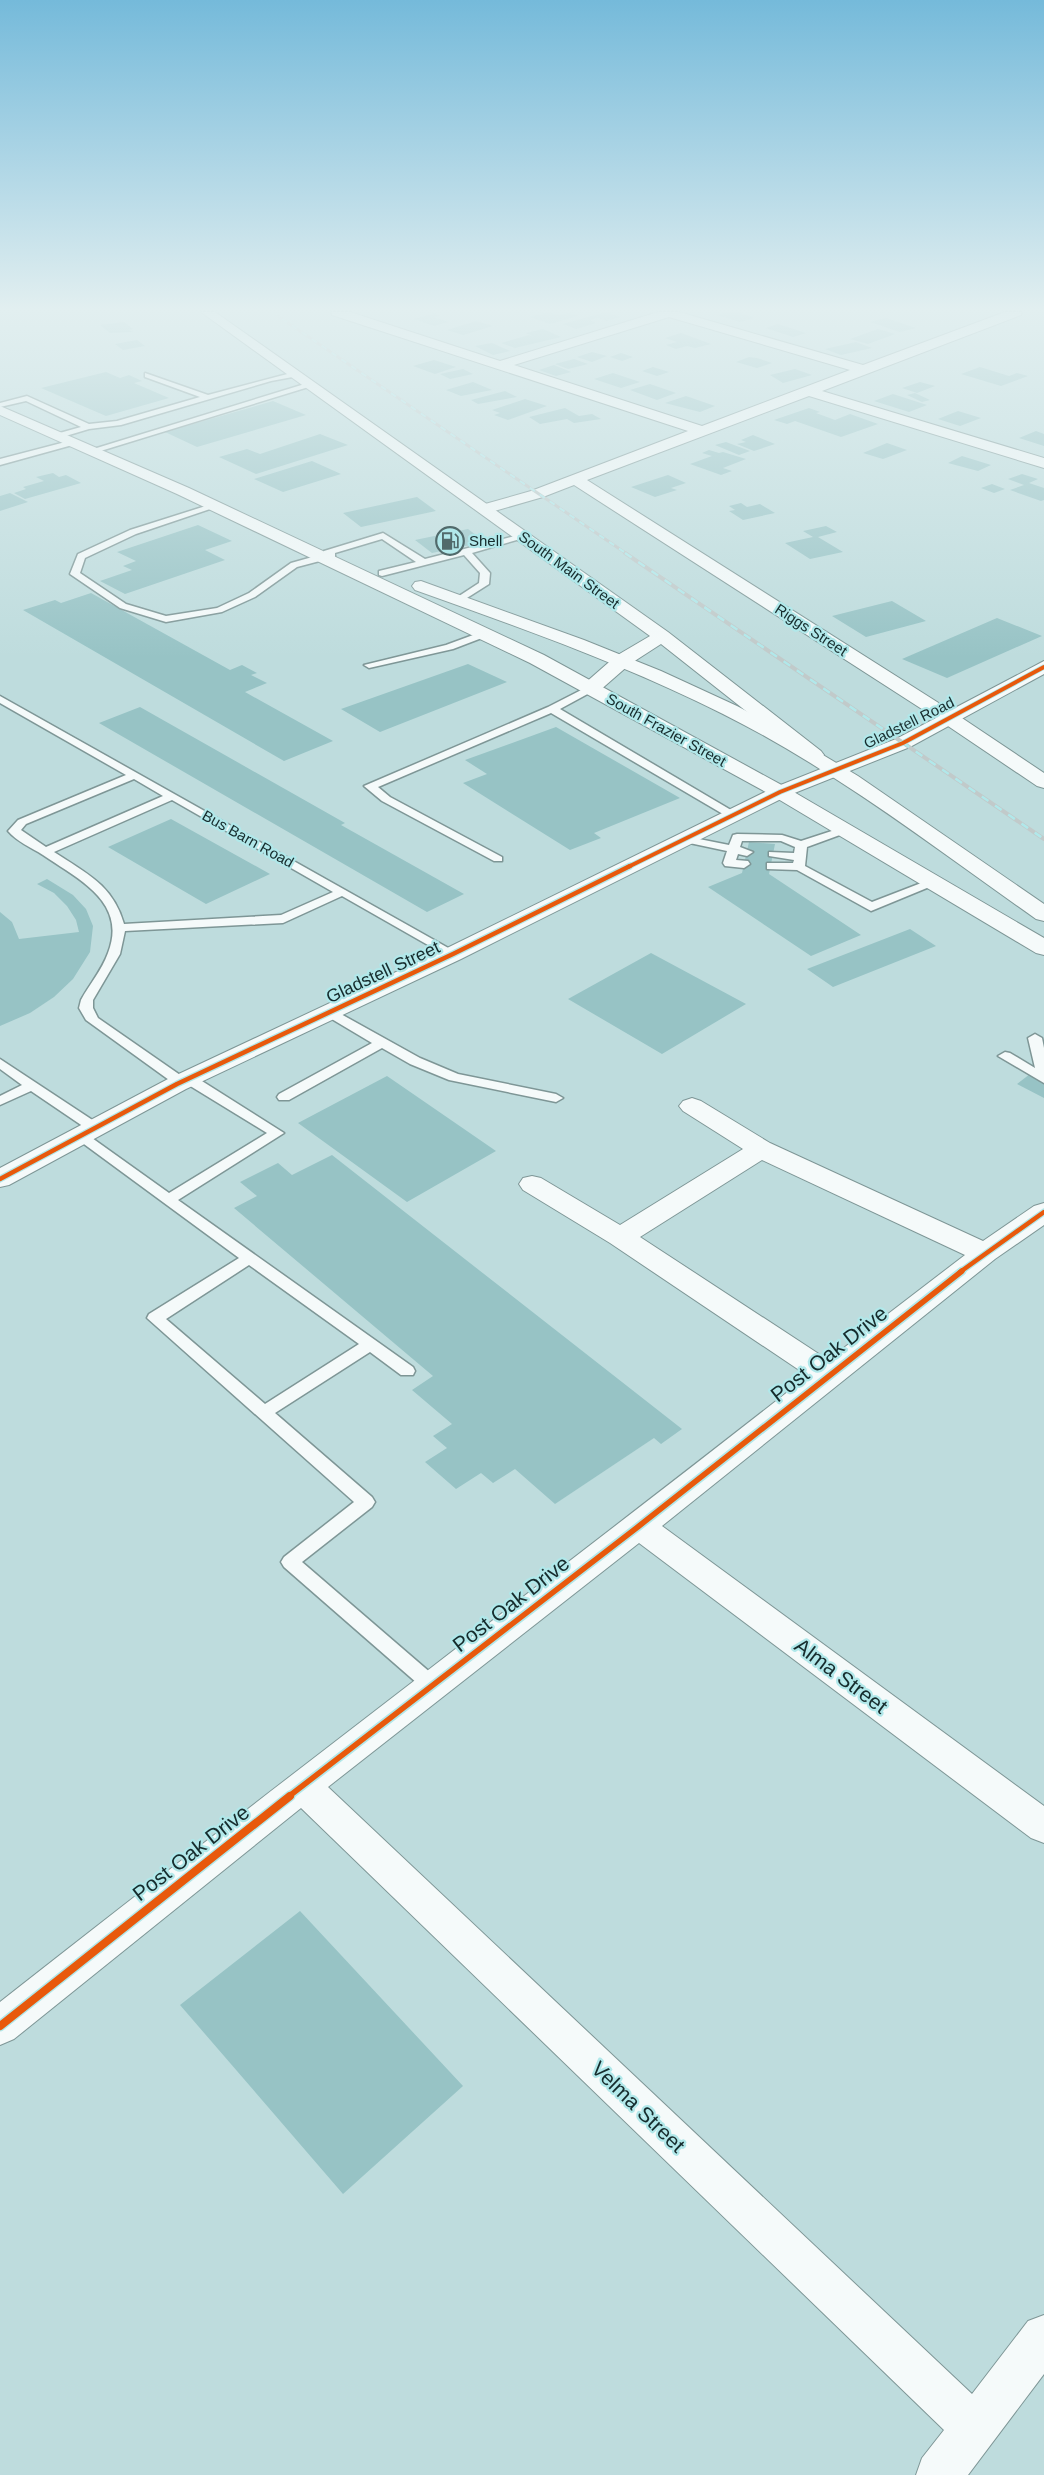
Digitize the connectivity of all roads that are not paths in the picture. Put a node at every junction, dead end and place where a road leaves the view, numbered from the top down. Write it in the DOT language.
graph roads {
  1 [pos="40,428"];
  2 [pos="87,428"];
  3 [pos="168,428"];
  4 [pos="370,428"];
  5 [pos="691,428"];
  6 [pos="711,428"];
  7 [pos="928,428"];
  8 [pos="702,431"];
  9 [pos="66,439"];
  10 [pos="91,451"];
  11 [pos="0,462"];
  12 [pos="1044,463"];
  13 [pos="576,480"];
  14 [pos="215,506"];
  15 [pos="484,509"];
  16 [pos="523,537"];
  17 [pos="466,551"];
  18 [pos="327,555"];
  19 [pos="423,562"];
  20 [pos="382,572"];
  21 [pos="458,600"];
  22 [pos="484,634"];
  23 [pos="662,636"];
  24 [pos="623,660"];
  25 [pos="369,665"];
  26 [pos="1044,666"];
  27 [pos="591,688"];
  28 [pos="1,700"];
  29 [pos="552,708"];
  30 [pos="949,718"];
  31 [pos="835,771"];
  32 [pos="135,775"];
  33 [pos="1044,782"];
  34 [pos="780,792"];
  35 [pos="172,796"];
  36 [pos="732,816"];
  37 [pos="844,830"];
  38 [pos="684,839"];
  39 [pos="733,850"];
  40 [pos="45,852"];
  41 [pos="747,852"];
  42 [pos="800,856"];
  43 [pos="498,860"];
  44 [pos="772,860"];
  45 [pos="744,864"];
  46 [pos="934,883"];
  47 [pos="342,892"];
  48 [pos="1044,914"];
  49 [pos="119,928"];
  50 [pos="1044,948"];
  51 [pos="453,954"];
  52 [pos="330,1012"];
  53 [pos="1035,1038"];
  54 [pos="382,1043"];
  55 [pos="1005,1056"];
  56 [pos="0,1062"];
  57 [pos="1044,1078"];
  58 [pos="185,1081"];
  59 [pos="32,1085"];
  60 [pos="284,1097"];
  61 [pos="556,1098"];
  62 [pos="0,1101"];
  63 [pos="692,1106"];
  64 [pos="88,1132"];
  65 [pos="761,1149"];
  66 [pos="0,1180"];
  67 [pos="532,1184"];
  68 [pos="169,1198"];
  69 [pos="1044,1212"];
  70 [pos="620,1237"];
  71 [pos="984,1254"];
  72 [pos="251,1257"];
  73 [pos="370,1344"];
  74 [pos="407,1371"];
  75 [pos="829,1375"];
  76 [pos="264,1412"];
  77 [pos="639,1526"];
  78 [pos="432,1685"];
  79 [pos="302,1786"];
  80 [pos="1044,1827"];
  81 [pos="0,2026"];
  82 [pos="1044,2337"];
  83 [pos="975,2428"];
  84 [pos="939,2475"];
  1 -- 9 [label="street, South Frazier Street"];
  2 -- 9 [label="lane"];
  3 -- 10 [label="lane"];
  4 -- 15 [label="street, South Main Street"];
  5 -- 8 [label="street"];
  6 -- 8 [label="street"];
  7 -- 12 [label="street"];
  8 -- 13 [label="street"];
  9 -- 10 [label="street, South Frazier Street"];
  9 -- 11 [label="lane"];
  10 -- 14 [label="street, South Frazier Street"];
  13 -- 15 [label="street"];
  13 -- 30 [label="street, Riggs Street"];
  14 -- 18 [label="street, South Frazier Street"];
  14 -- 18 [label="lane"];
  15 -- 16 [label="street, South Main Street"];
  16 -- 17 [label="lane"];
  16 -- 23 [label="street, South Main Street"];
  17 -- 19 [label="lane"];
  17 -- 21 [label="lane"];
  18 -- 19 [label="lane"];
  18 -- 20 [label="street, South Frazier Street"];
  18 -- 22 [label="street, South Frazier Street"];
  19 -- 20 [label="lane"];
  20 -- 21 [label="street, South Frazier Street"];
  21 -- 24 [label="street, South Frazier Street"];
  22 -- 25 [label="lane"];
  22 -- 27 [label="street, South Frazier Street"];
  23 -- 24 [label="street"];
  23 -- 31 [label="street, South Main Street"];
  24 -- 27 [label="street"];
  24 -- 31 [label="street, South Frazier Street"];
  26 -- 30 [label="street, Gladstell Road"];
  27 -- 29 [label="lane"];
  27 -- 34 [label="street, South Frazier Street"];
  28 -- 32 [label="lane, Bus Barn Road"];
  29 -- 36 [label="lane"];
  29 -- 43 [label="lane"];
  30 -- 31 [label="street, Gladstell Road"];
  30 -- 33 [label="street, Riggs Street"];
  31 -- 34 [label="street, Gladstell Road"];
  31 -- 48 [label="street, South Frazier Street"];
  32 -- 35 [label="lane, Bus Barn Road"];
  32 -- 40 [label="lane"];
  34 -- 36 [label="street, Gladstell Street"];
  34 -- 37 [label="street, South Frazier Street"];
  35 -- 40 [label="lane"];
  35 -- 47 [label="lane, Bus Barn Road"];
  36 -- 38 [label="street, Gladstell Street"];
  37 -- 42 [label="lane"];
  37 -- 46 [label="street, South Frazier Street"];
  38 -- 39 [label="lane"];
  38 -- 51 [label="street, Gladstell Street"];
  39 -- 41 [label="lane"];
  39 -- 42 [label="lane"];
  39 -- 45 [label="lane"];
  40 -- 49 [label="lane"];
  42 -- 44 [label="lane"];
  42 -- 46 [label="lane"];
  46 -- 50 [label="street, South Frazier Street"];
  47 -- 49 [label="lane"];
  47 -- 51 [label="lane, Bus Barn Road"];
  49 -- 58 [label="lane"];
  51 -- 52 [label="street, Gladstell Street"];
  52 -- 54 [label="lane"];
  52 -- 58 [label="street, Gladstell Street"];
  53 -- 57 [label="lane"];
  54 -- 60 [label="lane"];
  54 -- 61 [label="lane"];
  55 -- 57 [label="lane"];
  56 -- 59 [label="lane"];
  58 -- 64 [label="street, Gladstell Street"];
  58 -- 68 [label="lane"];
  59 -- 62 [label="lane"];
  59 -- 64 [label="lane"];
  63 -- 65 [label="street"];
  64 -- 66 [label="street, Gladstell Street"];
  64 -- 68 [label="lane"];
  65 -- 70 [label="street"];
  65 -- 71 [label="street"];
  67 -- 70 [label="street"];
  68 -- 72 [label="lane"];
  69 -- 71 [label="street, Post Oak Drive"];
  70 -- 75 [label="street"];
  71 -- 75 [label="street, Post Oak Drive"];
  72 -- 73 [label="lane"];
  72 -- 76 [label="lane"];
  73 -- 74 [label="lane"];
  73 -- 76 [label="lane"];
  75 -- 77 [label="street, Post Oak Drive"];
  76 -- 78 [label="lane"];
  77 -- 78 [label="street, Post Oak Drive"];
  77 -- 80 [label="street, Alma Street"];
  78 -- 79 [label="street, Post Oak Drive"];
  79 -- 81 [label="street, Post Oak Drive"];
  79 -- 83 [label="street, Velma Street"];
  82 -- 83 [label="street"];
  83 -- 84 [label="street"];
}
